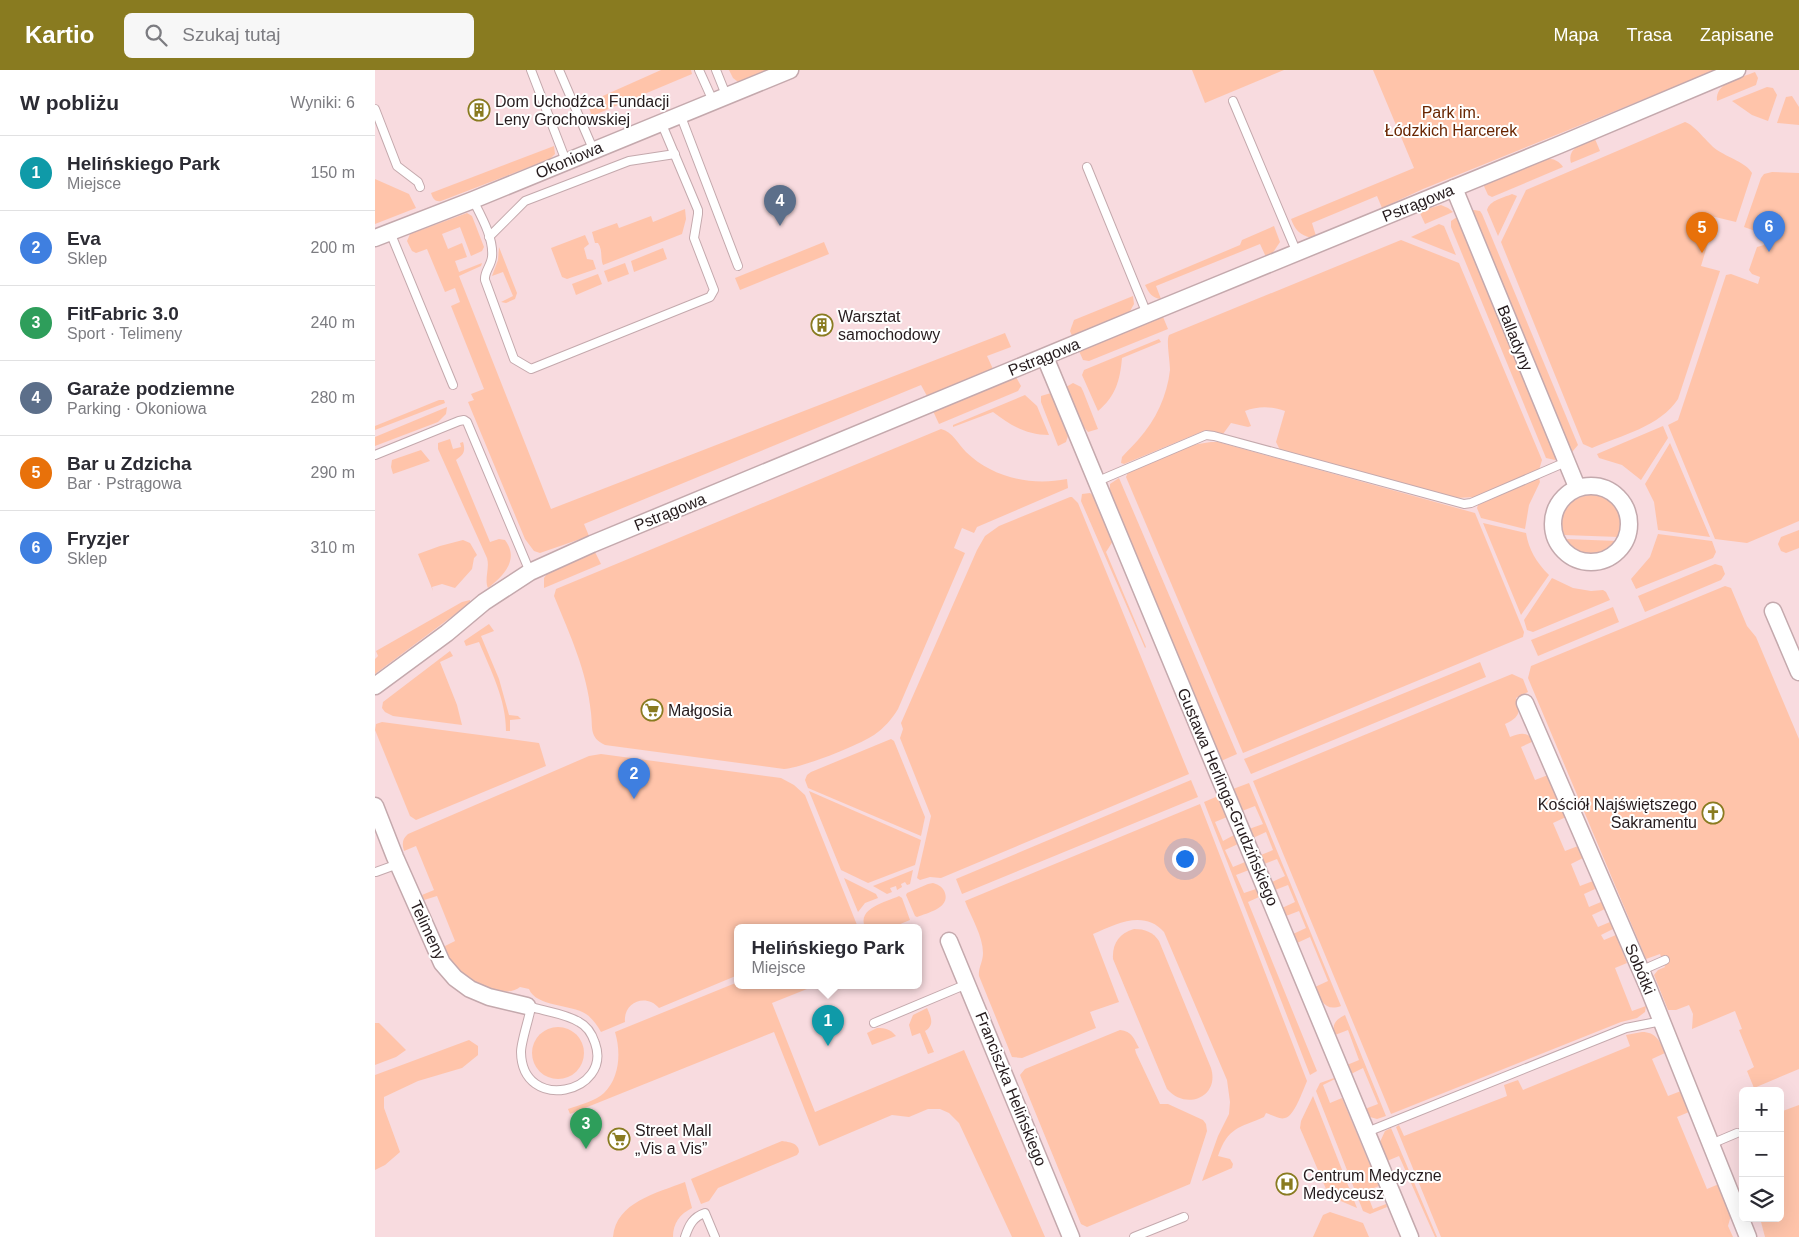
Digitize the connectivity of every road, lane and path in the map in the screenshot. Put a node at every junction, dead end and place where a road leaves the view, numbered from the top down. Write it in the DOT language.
graph roads {
  1 [pos="531,70"];
  2 [pos="559,70"];
  3 [pos="699,70"];
  4 [pos="716,70"];
  5 [pos="790,70"];
  6 [pos="1737,70"];
  7 [pos="720,98"];
  8 [pos="1233,102"];
  9 [pos="375,109"];
  10 [pos="680,114"];
  11 [pos="661,122"];
  12 [pos="593,149"];
  13 [pos="675,154"];
  14 [pos="567,161"];
  15 [pos="1087,167"];
  16 [pos="420,187"];
  17 [pos="1454,188"];
  18 [pos="473,200"];
  19 [pos="390,232"];
  20 [pos="489,237"];
  21 [pos="375,238"];
  22 [pos="1297,253"];
  23 [pos="738,266"];
  24 [pos="1147,314"];
  25 [pos="1045,357"];
  26 [pos="453,385"];
  27 [pos="375,455"];
  28 [pos="1567,462"];
  29 [pos="1098,481"];
  30 [pos="1577,487"];
  31 [pos="529,572"];
  32 [pos="1773,611"];
  33 [pos="1799,672"];
  34 [pos="375,686"];
  35 [pos="1525,703"];
  36 [pos="375,806"];
  37 [pos="398,864"];
  38 [pos="376,872"];
  39 [pos="949,942"];
  40 [pos="1665,960"];
  41 [pos="1640,970"];
  42 [pos="967,984"];
  43 [pos="529,1007"];
  44 [pos="1662,1021"];
  45 [pos="874,1022"];
  46 [pos="1367,1132"];
  47 [pos="1737,1133"];
  48 [pos="1711,1144"];
  49 [pos="1184,1217"];
  50 [pos="685,1237"];
  51 [pos="715,1237"];
  52 [pos="1071,1237"];
  53 [pos="1134,1237"];
  54 [pos="1410,1237"];
  55 [pos="1748,1237"];
  1 -- 14 [label="lane"];
  2 -- 12 [label="lane"];
  3 -- 7 [label="lane"];
  4 -- 7 [label="lane"];
  5 -- 7 [label="street, Okoniowa"];
  6 -- 17 [label="street, Pstrągowa"];
  7 -- 10 [label="street, Okoniowa"];
  8 -- 22 [label="lane"];
  9 -- 16 [label="lane"];
  10 -- 11 [label="street, Okoniowa"];
  10 -- 23 [label="lane"];
  11 -- 12 [label="street, Okoniowa"];
  11 -- 13 [label="lane"];
  12 -- 14 [label="street, Okoniowa"];
  13 -- 20 [label="lane"];
  13 -- 20 [label="lane"];
  14 -- 18 [label="street, Okoniowa"];
  15 -- 24 [label="lane"];
  17 -- 22 [label="street, Pstrągowa"];
  17 -- 28 [label="street, Balladyny"];
  18 -- 19 [label="street, Okoniowa"];
  18 -- 20 [label="lane"];
  19 -- 21 [label="street, Okoniowa"];
  19 -- 26 [label="lane"];
  22 -- 24 [label="street, Pstrągowa"];
  24 -- 25 [label="street, Pstrągowa"];
  25 -- 29 [label="street, Gustawa Herlinga-Grudzińskiego"];
  25 -- 31 [label="street, Pstrągowa"];
  27 -- 31 [label="lane"];
  28 -- 29 [label="lane"];
  28 -- 30 [label="street, Balladyny"];
  29 -- 46 [label="street, Gustawa Herlinga-Grudzińskiego"];
  30 -- 30 [label="street"];
  31 -- 34 [label="street, Pstrągowa"];
  32 -- 33 [label="street"];
  35 -- 41 [label="street, Sobótki"];
  36 -- 37 [label="street, Telimeny"];
  37 -- 38 [label="lane"];
  37 -- 43 [label="street, Telimeny"];
  39 -- 42 [label="street, Franciszka Helińskiego"];
  40 -- 41 [label="lane"];
  41 -- 44 [label="street, Sobótki"];
  42 -- 45 [label="lane"];
  42 -- 52 [label="street, Franciszka Helińskiego"];
  43 -- 43 [label="lane"];
  44 -- 46 [label="lane"];
  44 -- 48 [label="street, Sobótki"];
  46 -- 54 [label="street, Gustawa Herlinga-Grudzińskiego"];
  47 -- 48 [label="lane"];
  48 -- 55 [label="street, Sobótki"];
  49 -- 53 [label="lane"];
  50 -- 51 [label="lane"];
}
